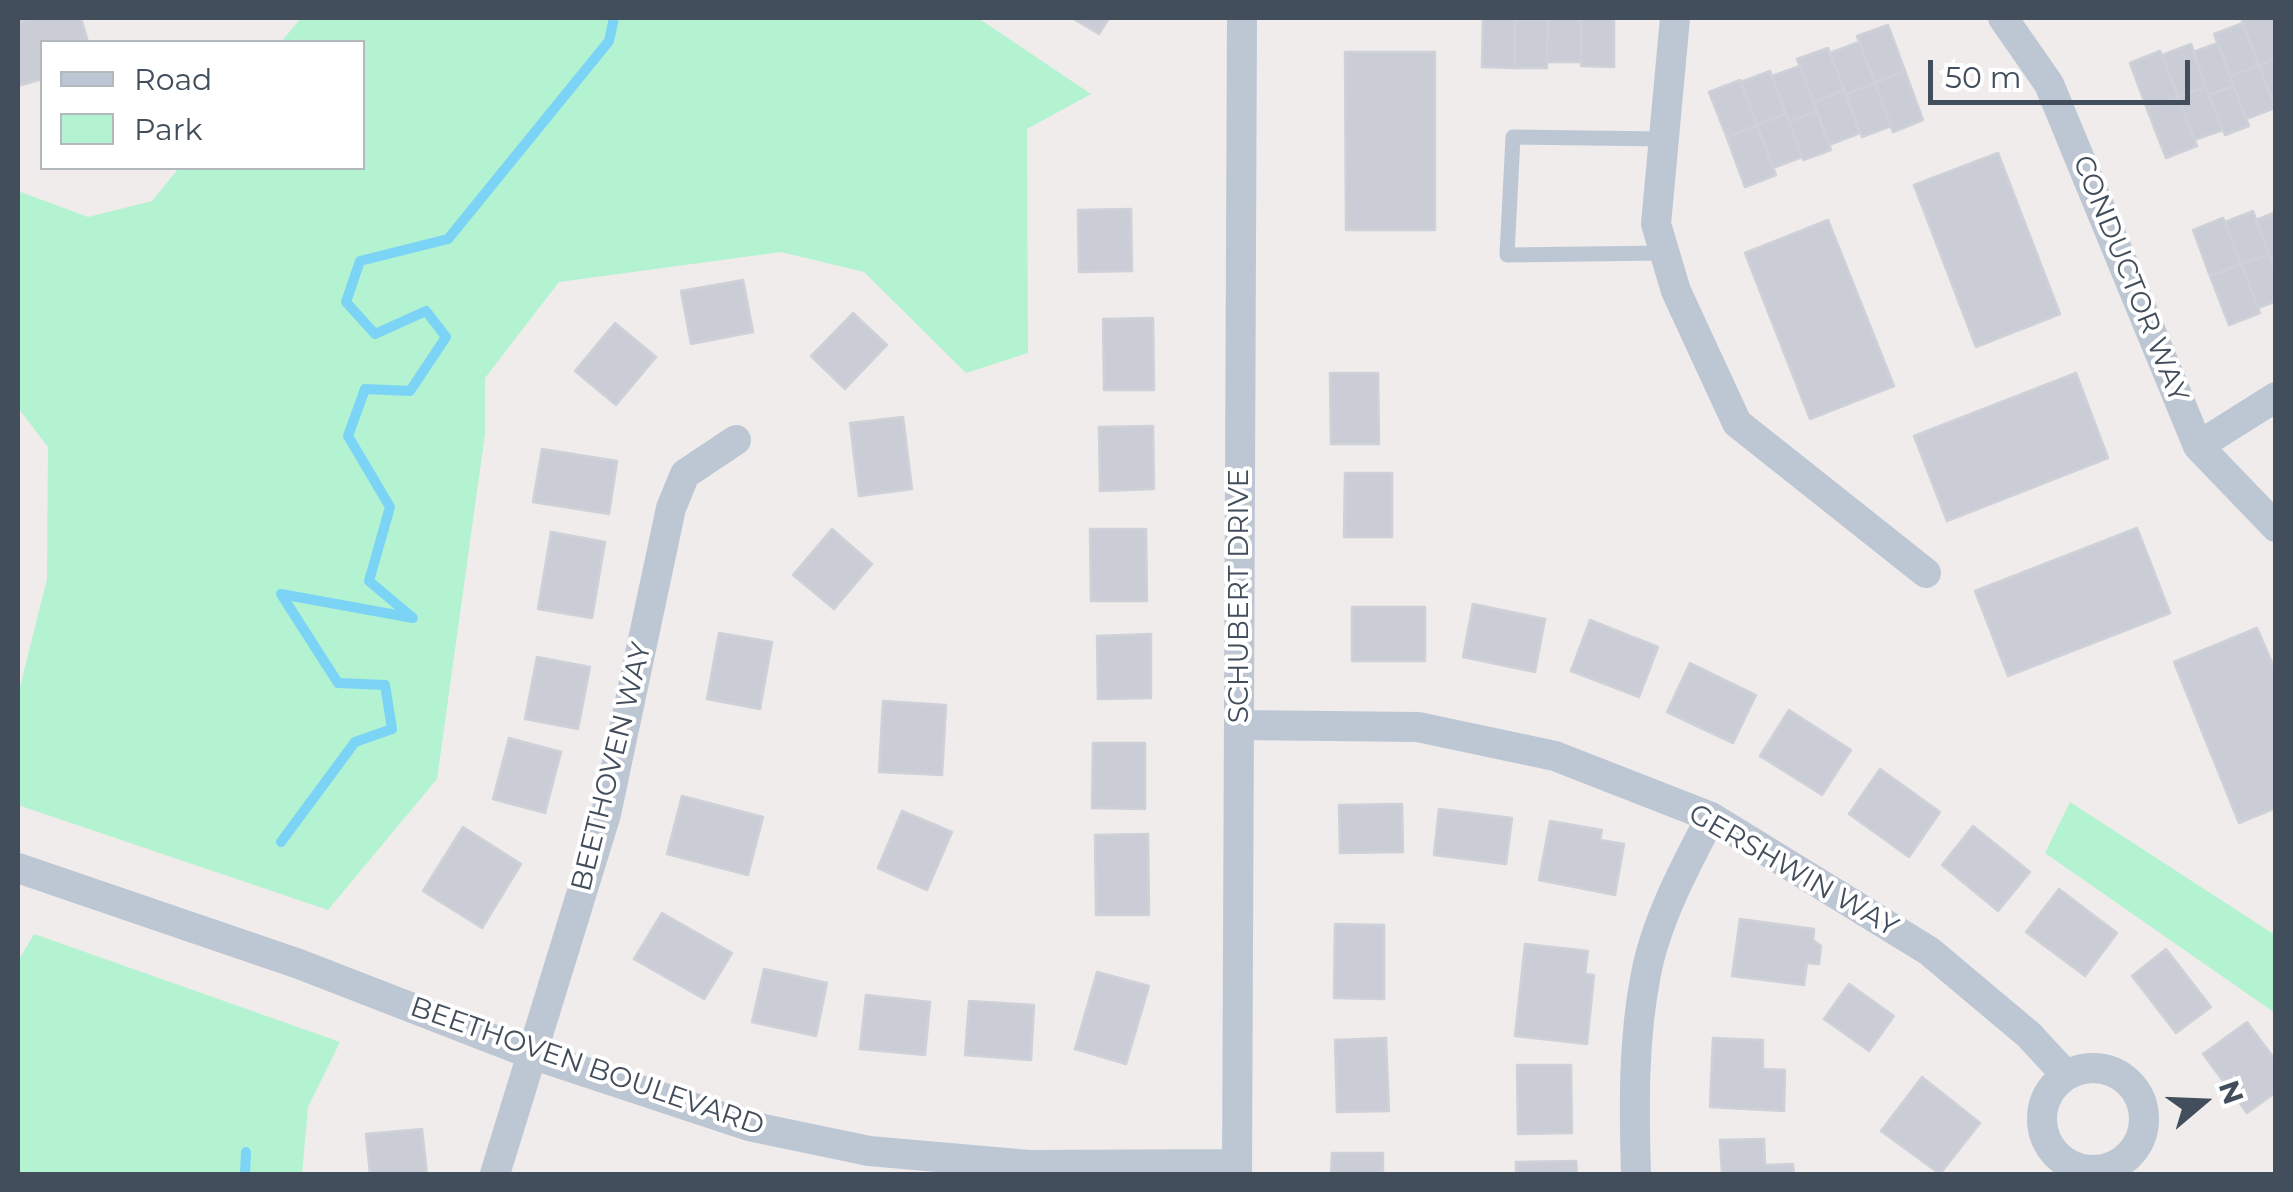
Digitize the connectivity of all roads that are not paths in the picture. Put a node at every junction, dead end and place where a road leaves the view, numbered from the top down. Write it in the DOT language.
graph roads {
  1 [pos="1242,18"];
  2 [pos="1675,18"];
  3 [pos="2003,18"];
  4 [pos="1664,139"];
  5 [pos="1664,254"];
  6 [pos="2276,397"];
  7 [pos="736,440"];
  8 [pos="2198,446"];
  9 [pos="2276,527"];
  10 [pos="1926,573"];
  11 [pos="1240,725"];
  12 [pos="1710,817"];
  13 [pos="18,868"];
  14 [pos="531,1054"];
  15 [pos="2066,1075"];
  16 [pos="1237,1169"];
  17 [pos="494,1174"];
  18 [pos="1636,1174"];
  1 -- 11 [label="street, SCHUBERT DRIVE"];
  2 -- 4 [label="street"];
  3 -- 8 [label="street, CONDUCTOR WAY"];
  4 -- 5 [label="street"];
  4 -- 5 [label="lane"];
  5 -- 10 [label="street"];
  6 -- 8 [label="street"];
  7 -- 14 [label="street, BEETHOVEN WAY"];
  8 -- 9 [label="street, CONDUCTOR WAY"];
  11 -- 12 [label="street, GERSHWIN WAY"];
  11 -- 16 [label="street, SCHUBERT DRIVE"];
  12 -- 15 [label="street, GERSHWIN WAY"];
  12 -- 18 [label="street"];
  13 -- 14 [label="street, BEETHOVEN BOULEVARD"];
  14 -- 16 [label="street, BEETHOVEN BOULEVARD"];
  14 -- 17 [label="street, BEETHOVEN WAY"];
}
